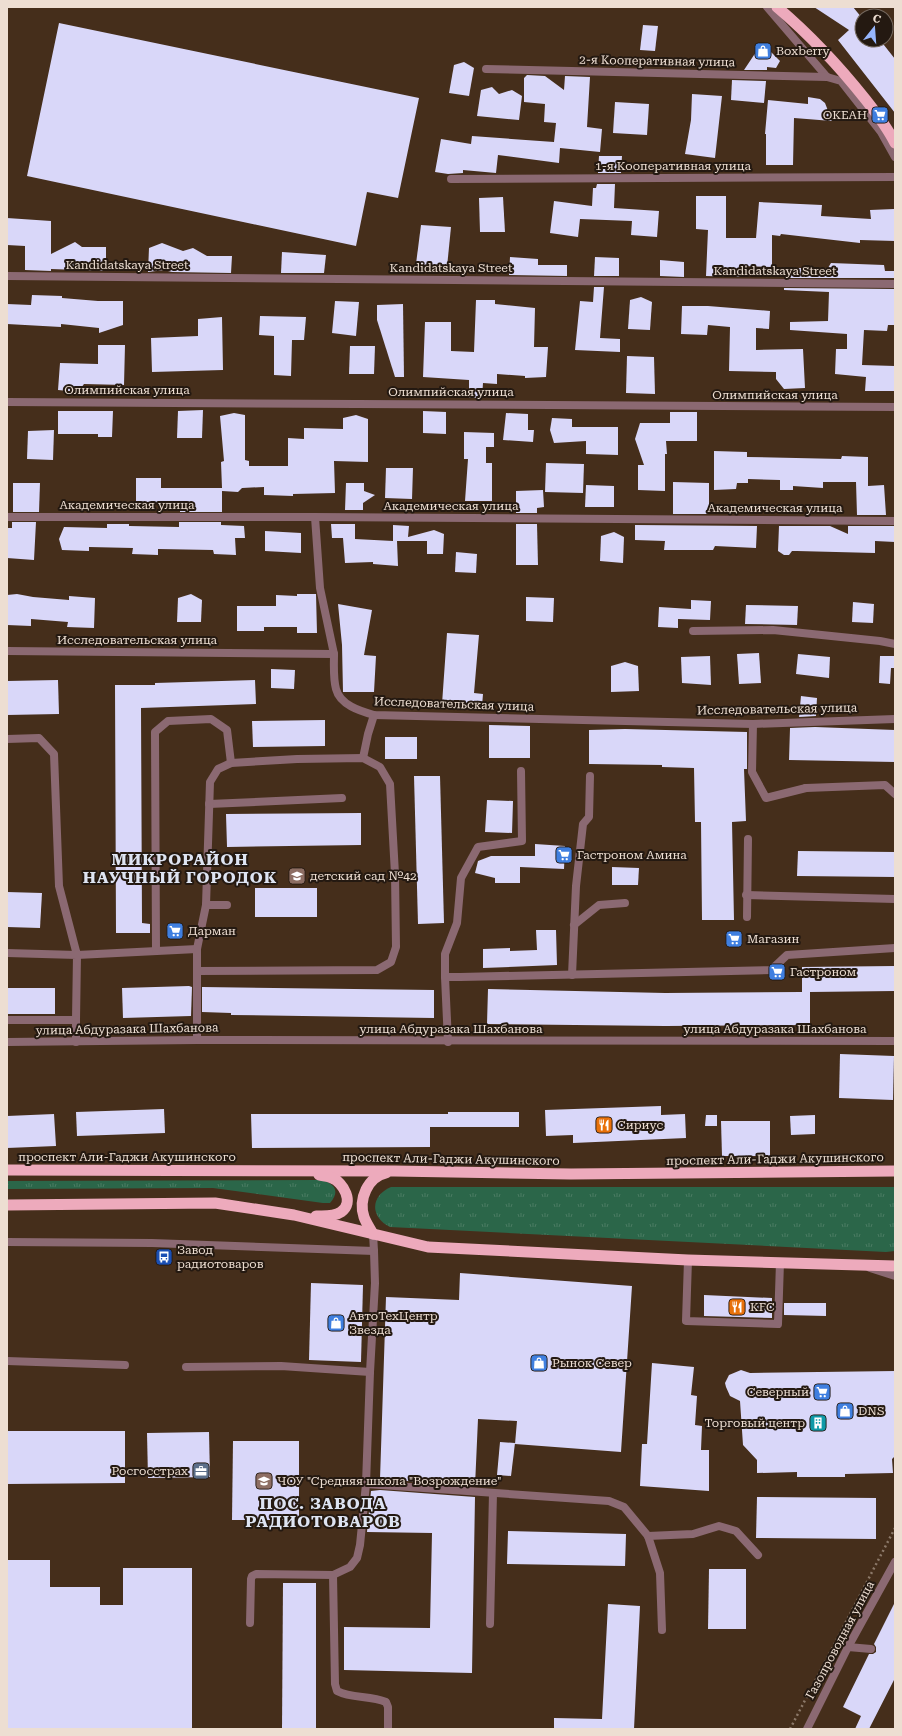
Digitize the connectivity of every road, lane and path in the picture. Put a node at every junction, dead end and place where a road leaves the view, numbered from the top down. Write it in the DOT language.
graph roads {
  1 [pos="767,7"];
  2 [pos="777,7"];
  3 [pos="486,69"];
  4 [pos="827,77"];
  5 [pos="892,127"];
  6 [pos="895,143"];
  7 [pos="895,157"];
  8 [pos="895,176"];
  9 [pos="451,180"];
  10 [pos="7,276"];
  11 [pos="895,284"];
  12 [pos="7,402"];
  13 [pos="895,407"];
  14 [pos="7,517"];
  15 [pos="314,517"];
  16 [pos="895,521"];
  17 [pos="693,631"];
  18 [pos="895,644"];
  19 [pos="7,651"];
  20 [pos="334,654"];
  21 [pos="374,715"];
  22 [pos="895,719"];
  23 [pos="753,724"];
  24 [pos="7,739"];
  25 [pos="363,758"];
  26 [pos="231,762"];
  27 [pos="521,771"];
  28 [pos="590,776"];
  29 [pos="895,794"];
  30 [pos="342,798"];
  31 [pos="209,804"];
  32 [pos="748,839"];
  33 [pos="746,894"];
  34 [pos="895,899"];
  35 [pos="625,903"];
  36 [pos="206,905"];
  37 [pos="227,905"];
  38 [pos="747,917"];
  39 [pos="574,925"];
  40 [pos="895,948"];
  41 [pos="197,949"];
  42 [pos="156,950"];
  43 [pos="7,952"];
  44 [pos="77,955"];
  45 [pos="197,971"];
  46 [pos="572,975"];
  47 [pos="445,976"];
  48 [pos="7,1020"];
  49 [pos="76,1020"];
  50 [pos="197,1040"];
  51 [pos="895,1041"];
  52 [pos="7,1042"];
  53 [pos="76,1042"];
  54 [pos="448,1042"];
  55 [pos="7,1170"];
  56 [pos="303,1171"];
  57 [pos="394,1171"];
  58 [pos="895,1171"];
  59 [pos="7,1205"];
  60 [pos="294,1215"];
  61 [pos="373,1234"];
  62 [pos="7,1242"];
  63 [pos="374,1251"];
  64 [pos="688,1260"];
  65 [pos="780,1262"];
  66 [pos="862,1266"];
  67 [pos="895,1266"];
  68 [pos="895,1276"];
  69 [pos="7,1361"];
  70 [pos="125,1365"];
  71 [pos="186,1367"];
  72 [pos="370,1372"];
  73 [pos="366,1484"];
  74 [pos="492,1493"];
  75 [pos="895,1528"];
  76 [pos="648,1536"];
  77 [pos="758,1555"];
  78 [pos="895,1562"];
  79 [pos="333,1575"];
  80 [pos="250,1623"];
  81 [pos="490,1624"];
  82 [pos="662,1630"];
  83 [pos="848,1647"];
  84 [pos="872,1649"];
  85 [pos="388,1729"];
  86 [pos="790,1729"];
  87 [pos="807,1729"];
  1 -- 4 [label="street"];
  2 -- 5 [label="highway"];
  3 -- 4 [label="street, 2-я Кооперативная улица"];
  4 -- 7 [label="street"];
  5 -- 6 [label="highway"];
  8 -- 9 [label="street, 1-я Кооперативная улица"];
  10 -- 11 [label="street, Kandidatskaya Street"];
  12 -- 13 [label="street, Олимпийская улица"];
  14 -- 15 [label="street, Академическая улица"];
  15 -- 16 [label="street, Академическая улица"];
  15 -- 20 [label="street"];
  17 -- 18 [label="street"];
  19 -- 20 [label="street, Исследовательская улица"];
  20 -- 21 [label="street, Исследовательская улица"];
  21 -- 23 [label="street, Исследовательская улица"];
  21 -- 25 [label="street"];
  22 -- 23 [label="street, Исследовательская улица"];
  23 -- 29 [label="street"];
  24 -- 44 [label="street"];
  25 -- 26 [label="street"];
  25 -- 45 [label="street"];
  26 -- 31 [label="street"];
  26 -- 42 [label="street"];
  27 -- 47 [label="street"];
  28 -- 39 [label="street"];
  30 -- 31 [label="street"];
  31 -- 36 [label="street"];
  32 -- 33 [label="street"];
  33 -- 34 [label="street"];
  33 -- 38 [label="street"];
  35 -- 39 [label="street"];
  36 -- 37 [label="street"];
  36 -- 41 [label="street"];
  39 -- 46 [label="street"];
  40 -- 46 [label="street"];
  41 -- 42 [label="street"];
  41 -- 45 [label="street"];
  42 -- 44 [label="street"];
  43 -- 44 [label="street"];
  44 -- 49 [label="street"];
  45 -- 50 [label="street"];
  46 -- 47 [label="street"];
  47 -- 54 [label="street"];
  48 -- 49 [label="street"];
  49 -- 53 [label="street"];
  50 -- 53 [label="street, улица Абдуразака Шахбанова"];
  50 -- 54 [label="street, улица Абдуразака Шахбанова"];
  51 -- 54 [label="street, улица Абдуразака Шахбанова"];
  52 -- 53 [label="street, улица Абдуразака Шахбанова"];
  55 -- 56 [label="highway, проспект Али-Гаджи Акушинского"];
  56 -- 57 [label="highway, проспект Али-Гаджи Акушинского"];
  56 -- 60 [label="highway"];
  57 -- 58 [label="highway, проспект Али-Гаджи Акушинского"];
  57 -- 61 [label="highway"];
  59 -- 60 [label="highway"];
  60 -- 61 [label="highway"];
  61 -- 63 [label="street"];
  61 -- 64 [label="highway"];
  62 -- 63 [label="street"];
  63 -- 72 [label="street"];
  64 -- 65 [label="highway"];
  64 -- 65 [label="street"];
  65 -- 66 [label="highway"];
  66 -- 67 [label="highway"];
  66 -- 68 [label="street"];
  69 -- 70 [label="street"];
  71 -- 72 [label="street"];
  72 -- 73 [label="street"];
  73 -- 74 [label="street"];
  73 -- 79 [label="street"];
  74 -- 76 [label="street"];
  74 -- 81 [label="street"];
  75 -- 86 [label="path"];
  76 -- 77 [label="street"];
  76 -- 82 [label="street"];
  78 -- 83 [label="street, Газопроводная улица"];
  79 -- 80 [label="street"];
  79 -- 85 [label="street"];
  83 -- 84 [label="street"];
  83 -- 87 [label="street, Газопроводная улица"];
}
